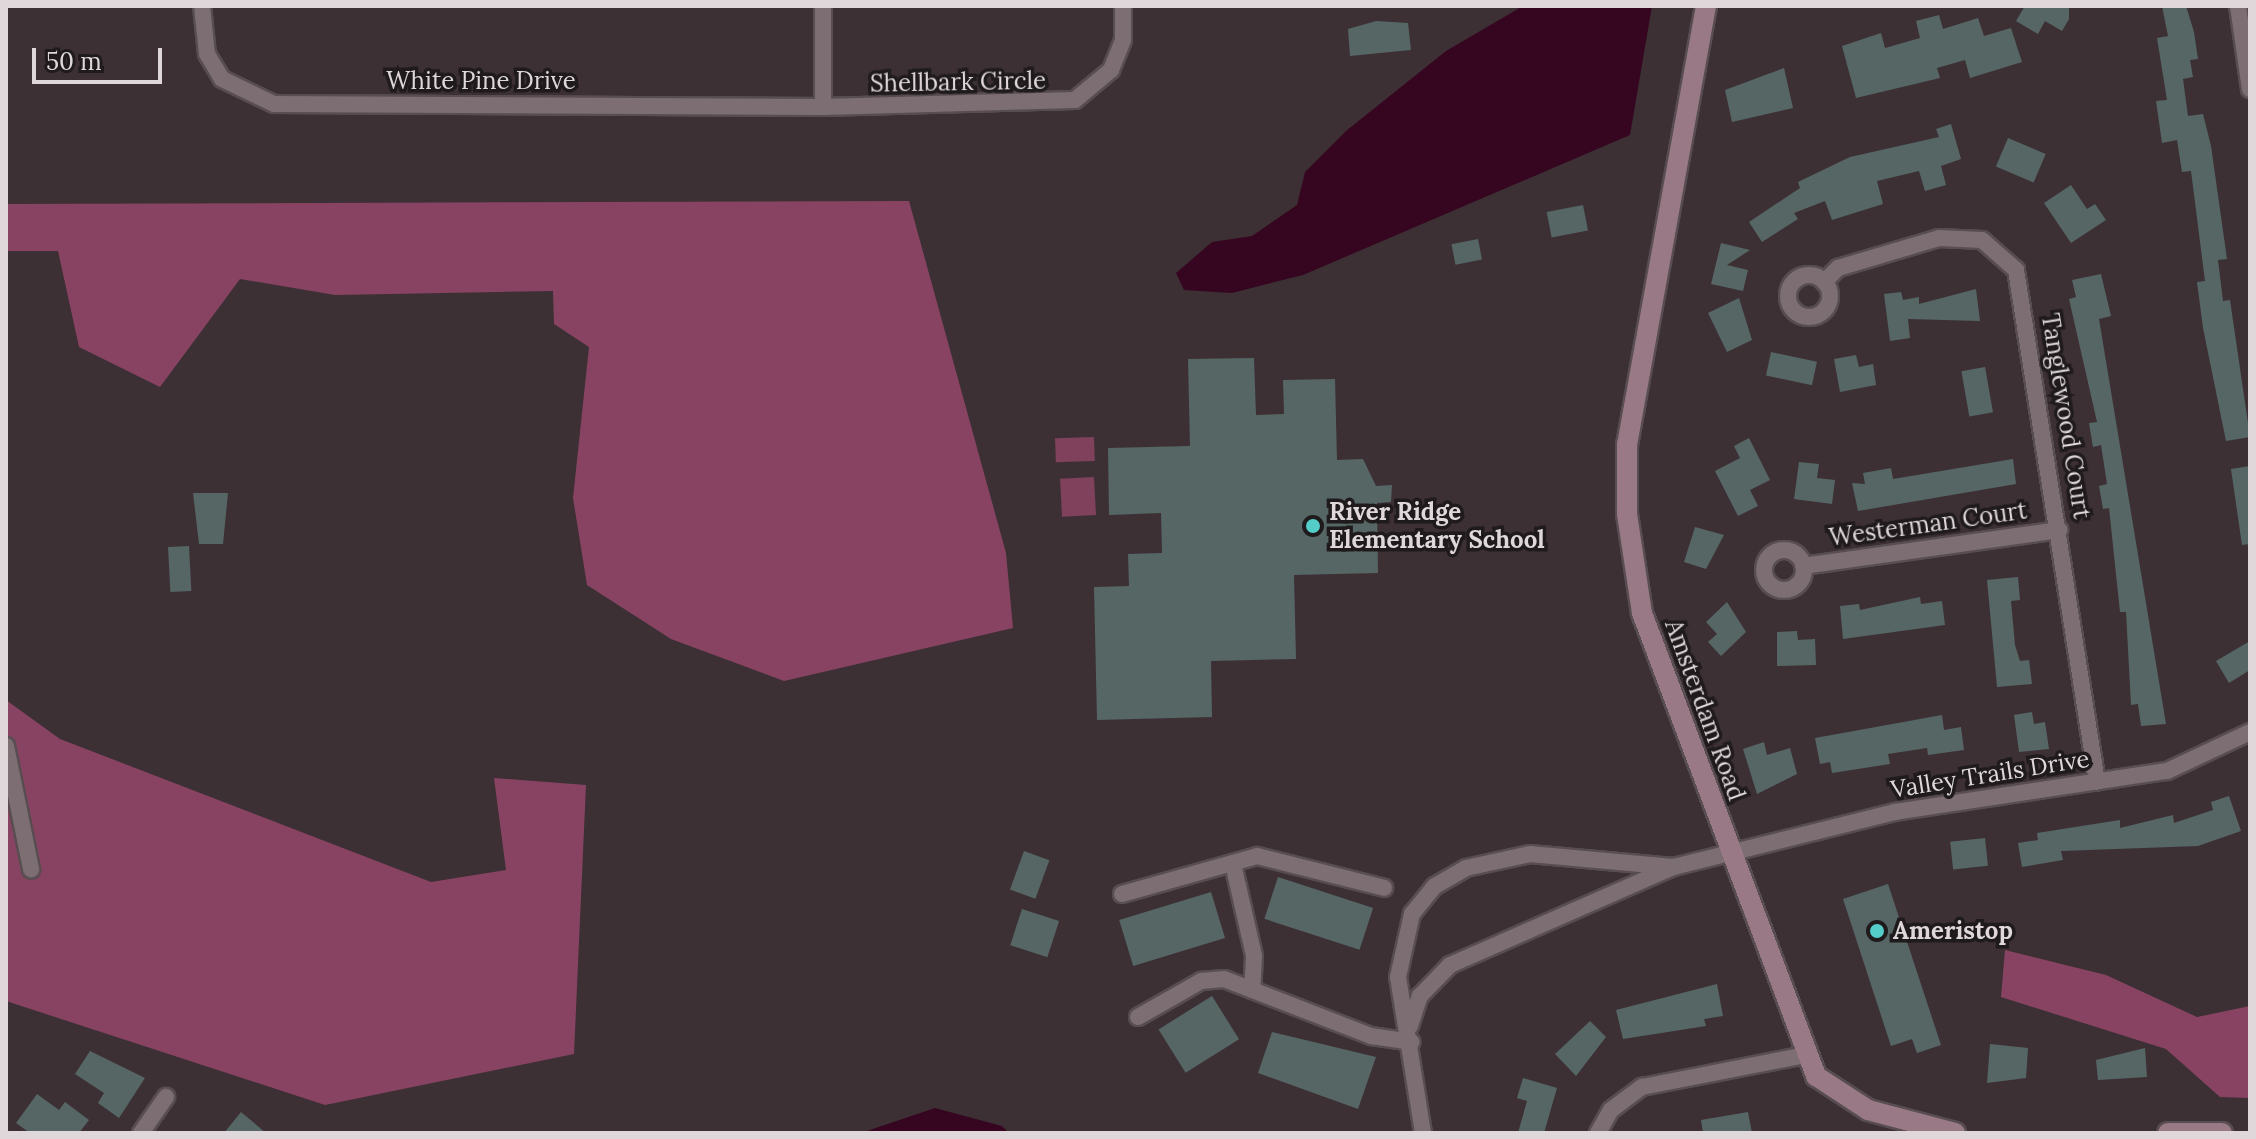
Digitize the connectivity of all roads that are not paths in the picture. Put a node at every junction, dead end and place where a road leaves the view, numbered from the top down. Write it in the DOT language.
graph roads {
  1 [pos="202,6"];
  2 [pos="823,6"];
  3 [pos="1123,6"];
  4 [pos="1706,6"];
  5 [pos="2238,6"];
  6 [pos="2250,89"];
  7 [pos="823,107"];
  8 [pos="1824,282"];
  9 [pos="2059,530"];
  10 [pos="1803,566"];
  11 [pos="2250,732"];
  12 [pos="6,746"];
  13 [pos="2097,782"];
  14 [pos="1730,849"];
  15 [pos="1233,864"];
  16 [pos="1673,867"];
  17 [pos="31,869"];
  18 [pos="1384,888"];
  19 [pos="1122,894"];
  20 [pos="1252,990"];
  21 [pos="1138,1017"];
  22 [pos="1411,1034"];
  23 [pos="1805,1055"];
  24 [pos="166,1097"];
  25 [pos="141,1133"];
  26 [pos="1423,1133"];
  27 [pos="1598,1133"];
  28 [pos="1955,1133"];
  29 [pos="2168,1133"];
  30 [pos="2222,1133"];
  1 -- 7 [label="street, White Pine Drive"];
  2 -- 7 [label="street"];
  3 -- 7 [label="street, Shellbark Circle"];
  4 -- 14 [label="main road, Amsterdam Road"];
  5 -- 6 [label="street"];
  8 -- 9 [label="street, Tanglewood Court"];
  9 -- 10 [label="street, Westerman Court"];
  9 -- 13 [label="street, Tanglewood Court"];
  11 -- 13 [label="street, Valley Trails Drive"];
  12 -- 17 [label="street"];
  13 -- 14 [label="street, Valley Trails Drive"];
  14 -- 16 [label="street, Valley Trails Drive"];
  14 -- 23 [label="main road, Amsterdam Road"];
  15 -- 18 [label="street"];
  15 -- 19 [label="street"];
  15 -- 20 [label="street"];
  16 -- 22 [label="street, Valley Trails Drive"];
  16 -- 22 [label="street"];
  20 -- 21 [label="street"];
  20 -- 22 [label="street"];
  22 -- 26 [label="street"];
  23 -- 27 [label="street"];
  23 -- 28 [label="main road, Amsterdam Road"];
  24 -- 25 [label="street"];
  29 -- 30 [label="main road"];
}
